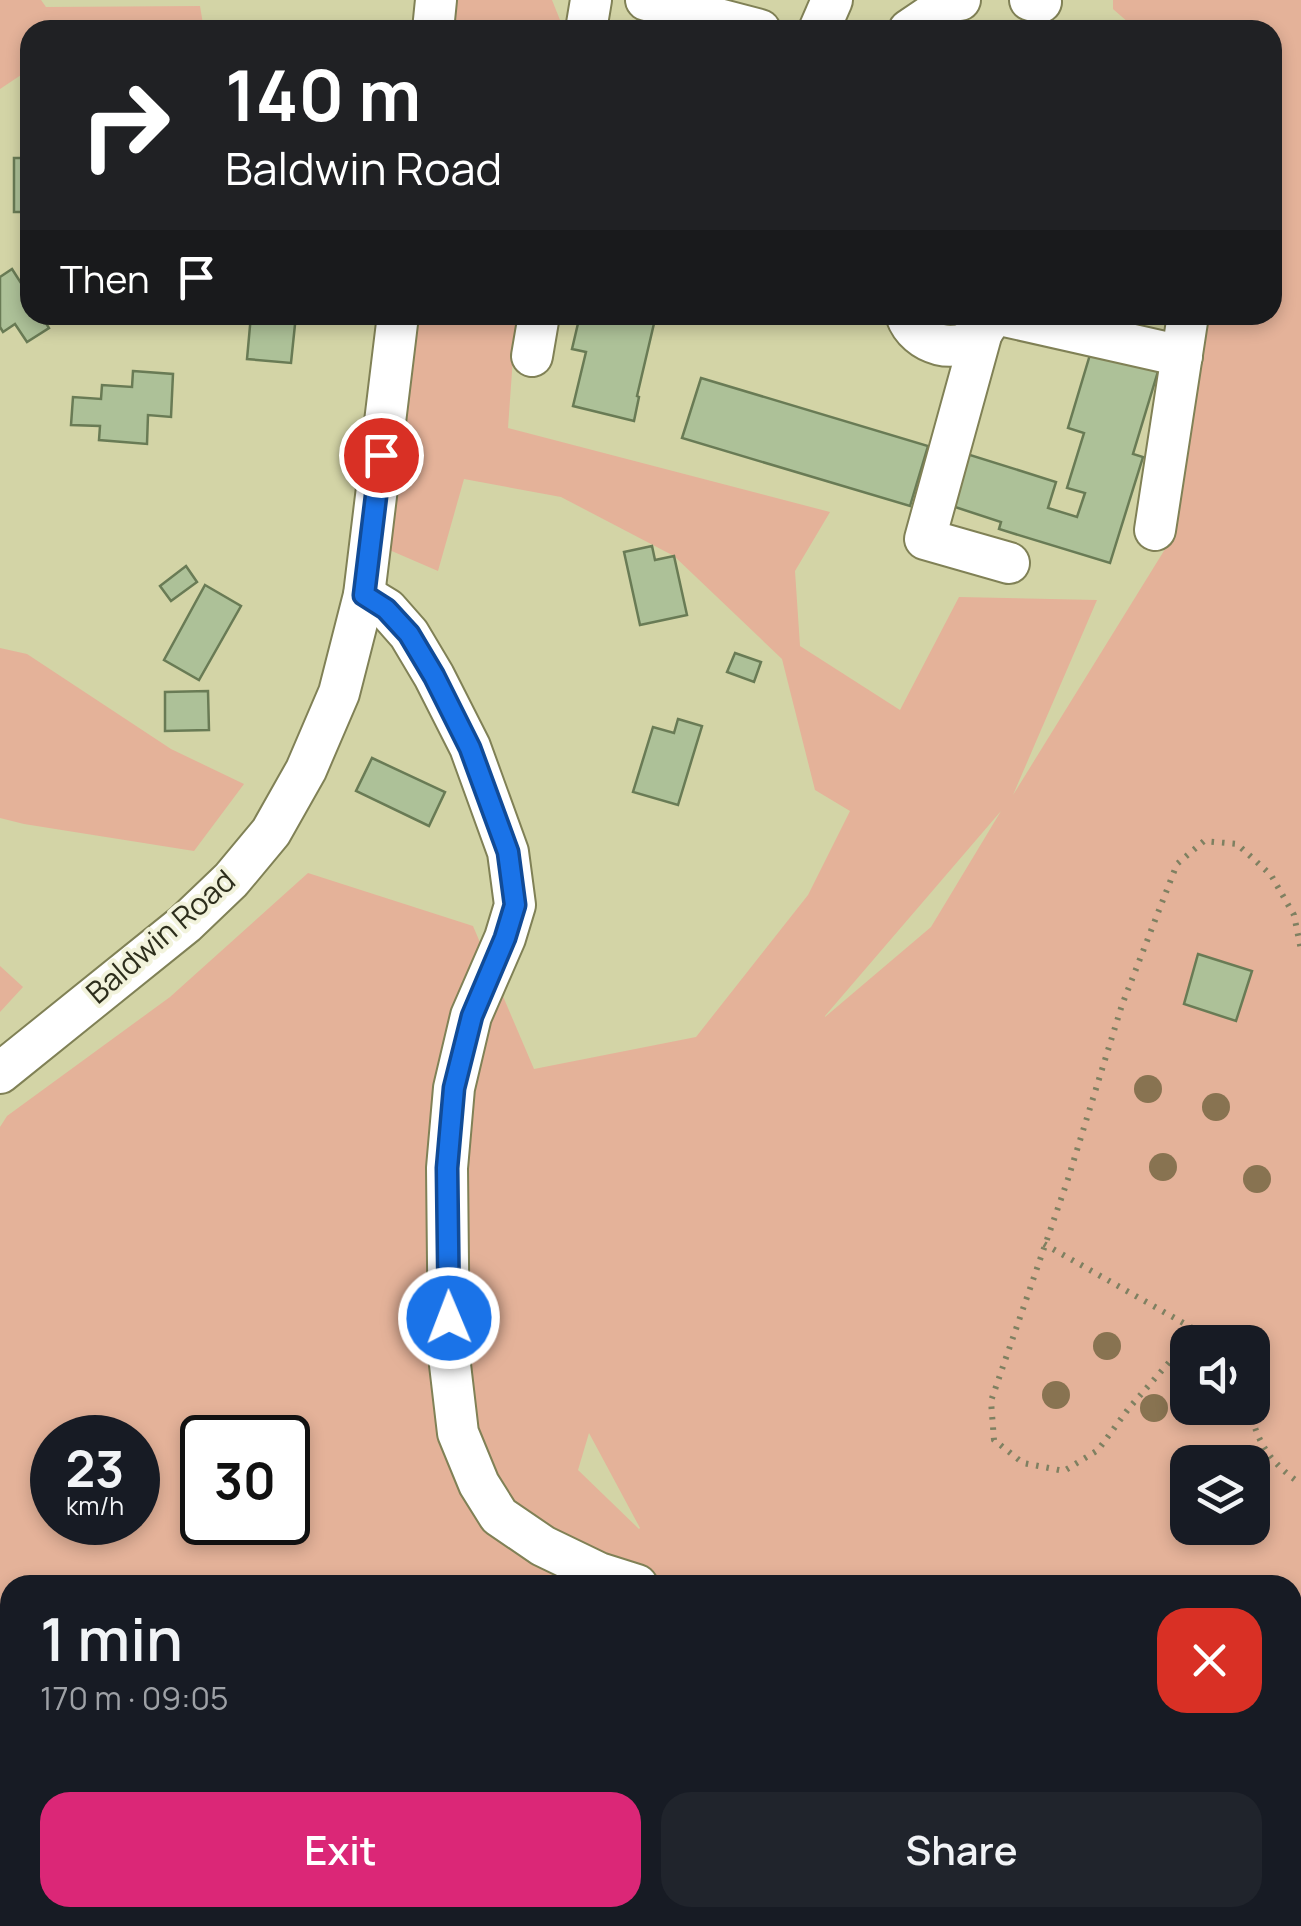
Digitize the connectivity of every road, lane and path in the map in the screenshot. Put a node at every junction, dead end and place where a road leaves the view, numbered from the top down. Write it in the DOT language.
graph roads {
  1 [pos="646,0"];
  2 [pos="960,0"];
  3 [pos="722,20"];
  4 [pos="924,20"];
  5 [pos="397,325"];
  6 [pos="537,325"];
  7 [pos="910,325"];
  8 [pos="987,325"];
  9 [pos="990,325"];
  10 [pos="1013,325"];
  11 [pos="1187,325"];
  12 [pos="532,356"];
  13 [pos="1182,356"];
  14 [pos="1156,530"];
  15 [pos="1009,563"];
  16 [pos="364,595"];
  17 [pos="1301,950"];
  18 [pos="0,1073"];
  19 [pos="1044,1244"];
  20 [pos="1187,1325"];
  21 [pos="1170,1361"];
  22 [pos="1253,1425"];
  23 [pos="1301,1484"];
  24 [pos="608,1575"];
  1 -- 3 [label="street"];
  2 -- 4 [label="street"];
  5 -- 16 [label="street, Baldwin Road"];
  6 -- 12 [label="street"];
  7 -- 8 [label="street"];
  9 -- 15 [label="street"];
  10 -- 13 [label="street"];
  11 -- 13 [label="street"];
  13 -- 14 [label="street"];
  16 -- 18 [label="street, Baldwin Road"];
  16 -- 24 [label="street"];
  17 -- 19 [label="path"];
  19 -- 20 [label="path"];
  19 -- 21 [label="path"];
  22 -- 23 [label="path"];
}
